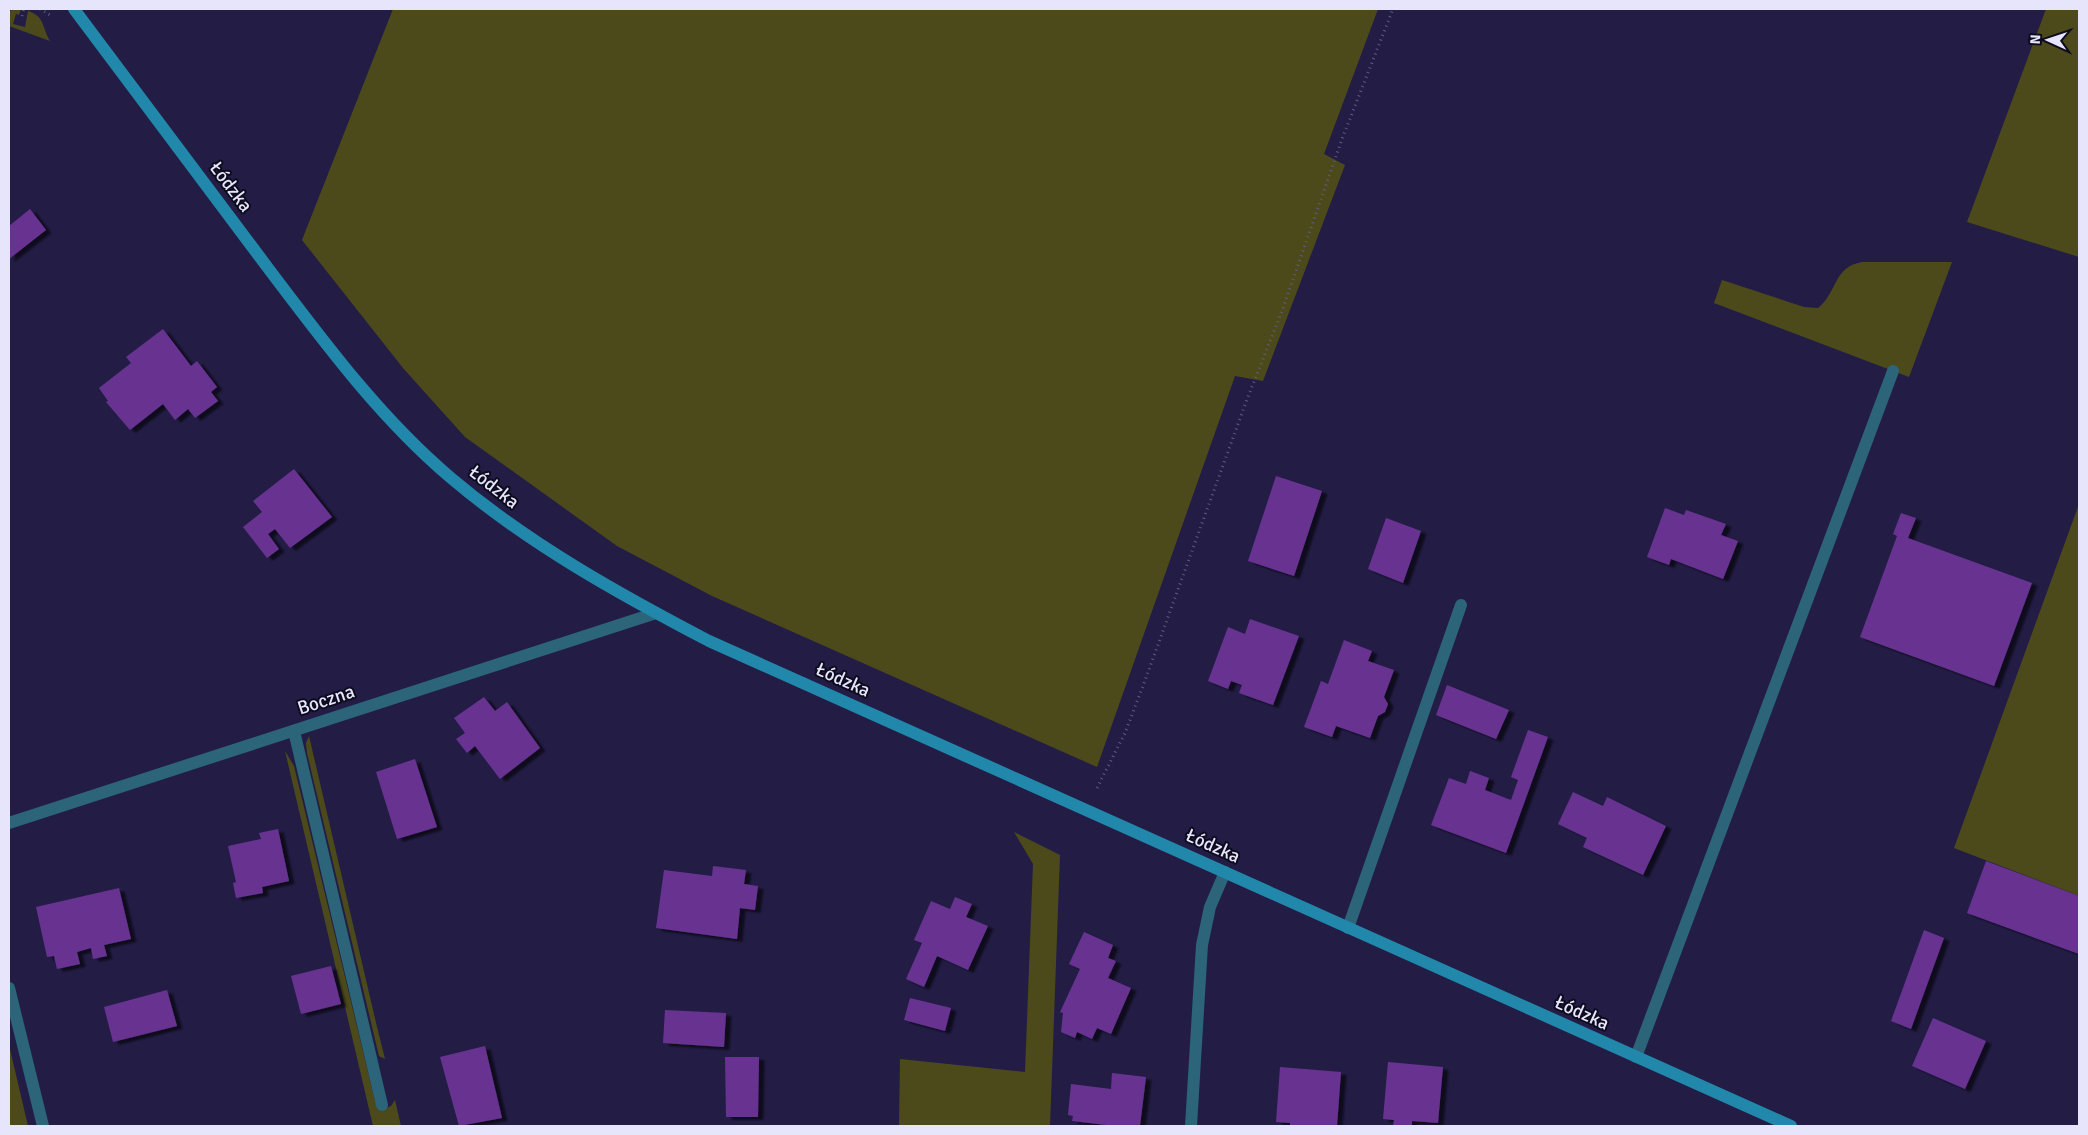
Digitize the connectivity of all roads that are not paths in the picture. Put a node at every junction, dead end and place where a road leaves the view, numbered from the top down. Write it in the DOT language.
graph roads {
  1 [pos="74,9"];
  2 [pos="1893,371"];
  3 [pos="1461,605"];
  4 [pos="656,613"];
  5 [pos="294,731"];
  6 [pos="9,823"];
  7 [pos="1225,872"];
  8 [pos="1348,928"];
  9 [pos="9,988"];
  10 [pos="1636,1057"];
  11 [pos="382,1105"];
  12 [pos="43,1126"];
  13 [pos="1191,1126"];
  14 [pos="1791,1126"];
  1 -- 4 [label="main road, Łódzka"];
  2 -- 10 [label="street"];
  3 -- 8 [label="street"];
  4 -- 5 [label="street, Boczna"];
  4 -- 7 [label="main road, Łódzka"];
  5 -- 6 [label="street, Boczna"];
  5 -- 11 [label="street"];
  7 -- 8 [label="main road, Łódzka"];
  7 -- 13 [label="street"];
  8 -- 10 [label="main road, Łódzka"];
  9 -- 12 [label="street"];
  10 -- 14 [label="main road, Łódzka"];
}
